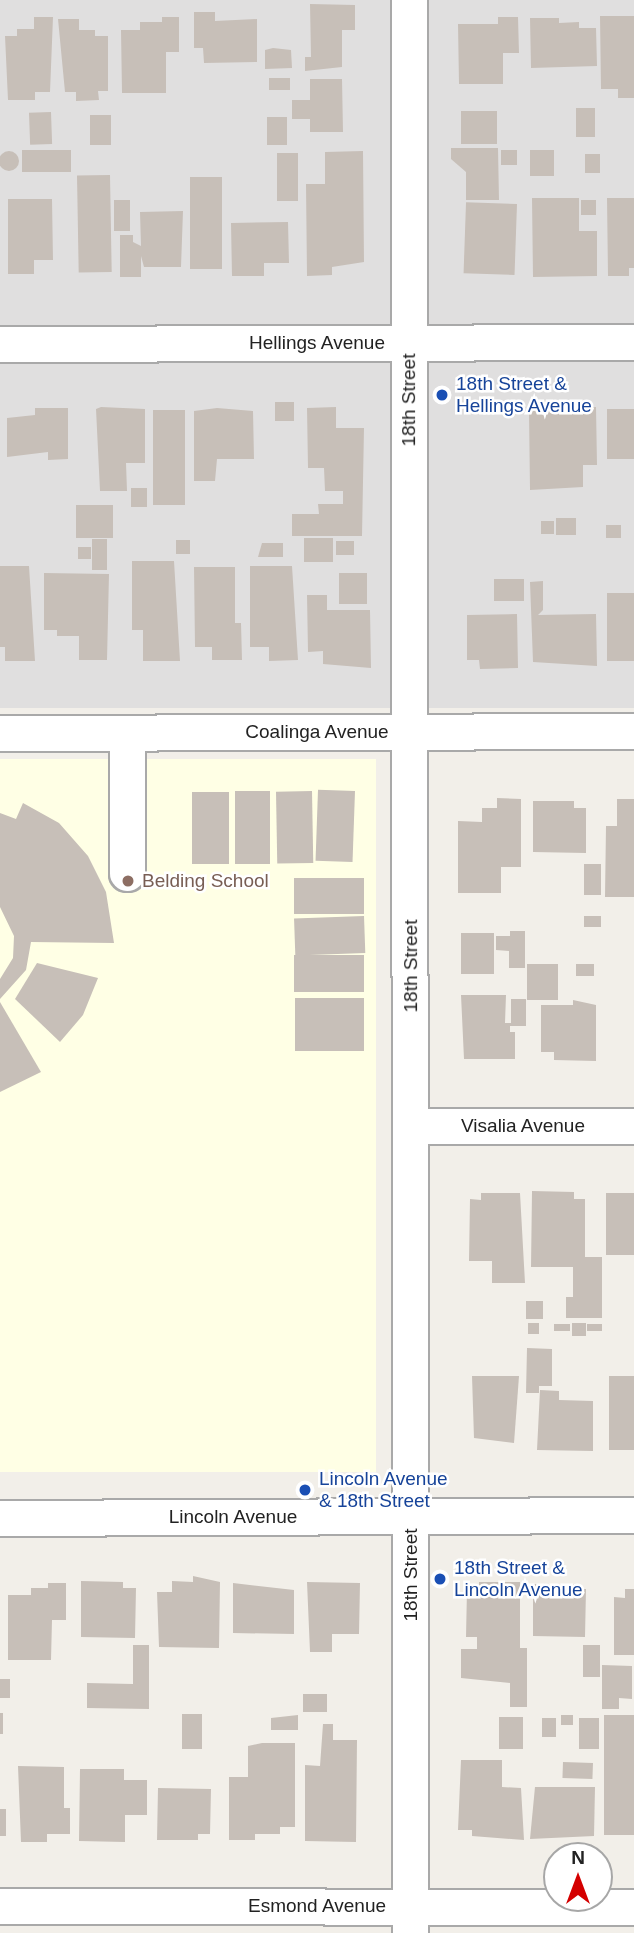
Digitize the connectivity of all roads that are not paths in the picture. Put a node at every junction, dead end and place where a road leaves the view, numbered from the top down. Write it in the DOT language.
graph roads {
  1 [pos="409,0"];
  2 [pos="408,342"];
  3 [pos="634,342"];
  4 [pos="0,344"];
  5 [pos="634,731"];
  6 [pos="411,732"];
  7 [pos="0,733"];
  8 [pos="127,733"];
  9 [pos="127,873"];
  10 [pos="411,1126"];
  11 [pos="634,1126"];
  12 [pos="411,1516"];
  13 [pos="634,1516"];
  14 [pos="0,1518"];
  15 [pos="0,1906"];
  16 [pos="634,1908"];
  17 [pos="410,1920"];
  1 -- 2 [label="street, 18th Street"];
  2 -- 3 [label="street, Hellings Avenue"];
  2 -- 4 [label="street, Hellings Avenue"];
  2 -- 6 [label="street, 18th Street"];
  5 -- 6 [label="street, Coalinga Avenue"];
  6 -- 8 [label="street, Coalinga Avenue"];
  6 -- 10 [label="street, 18th Street"];
  7 -- 8 [label="street, Coalinga Avenue"];
  8 -- 9 [label="street"];
  10 -- 11 [label="street, Visalia Avenue"];
  10 -- 12 [label="street, 18th Street"];
  12 -- 13 [label="street, Lincoln Avenue"];
  12 -- 14 [label="street, Lincoln Avenue"];
  12 -- 17 [label="street, 18th Street"];
  15 -- 17 [label="street, Esmond Avenue"];
  16 -- 17 [label="street, Esmond Avenue"];
}
